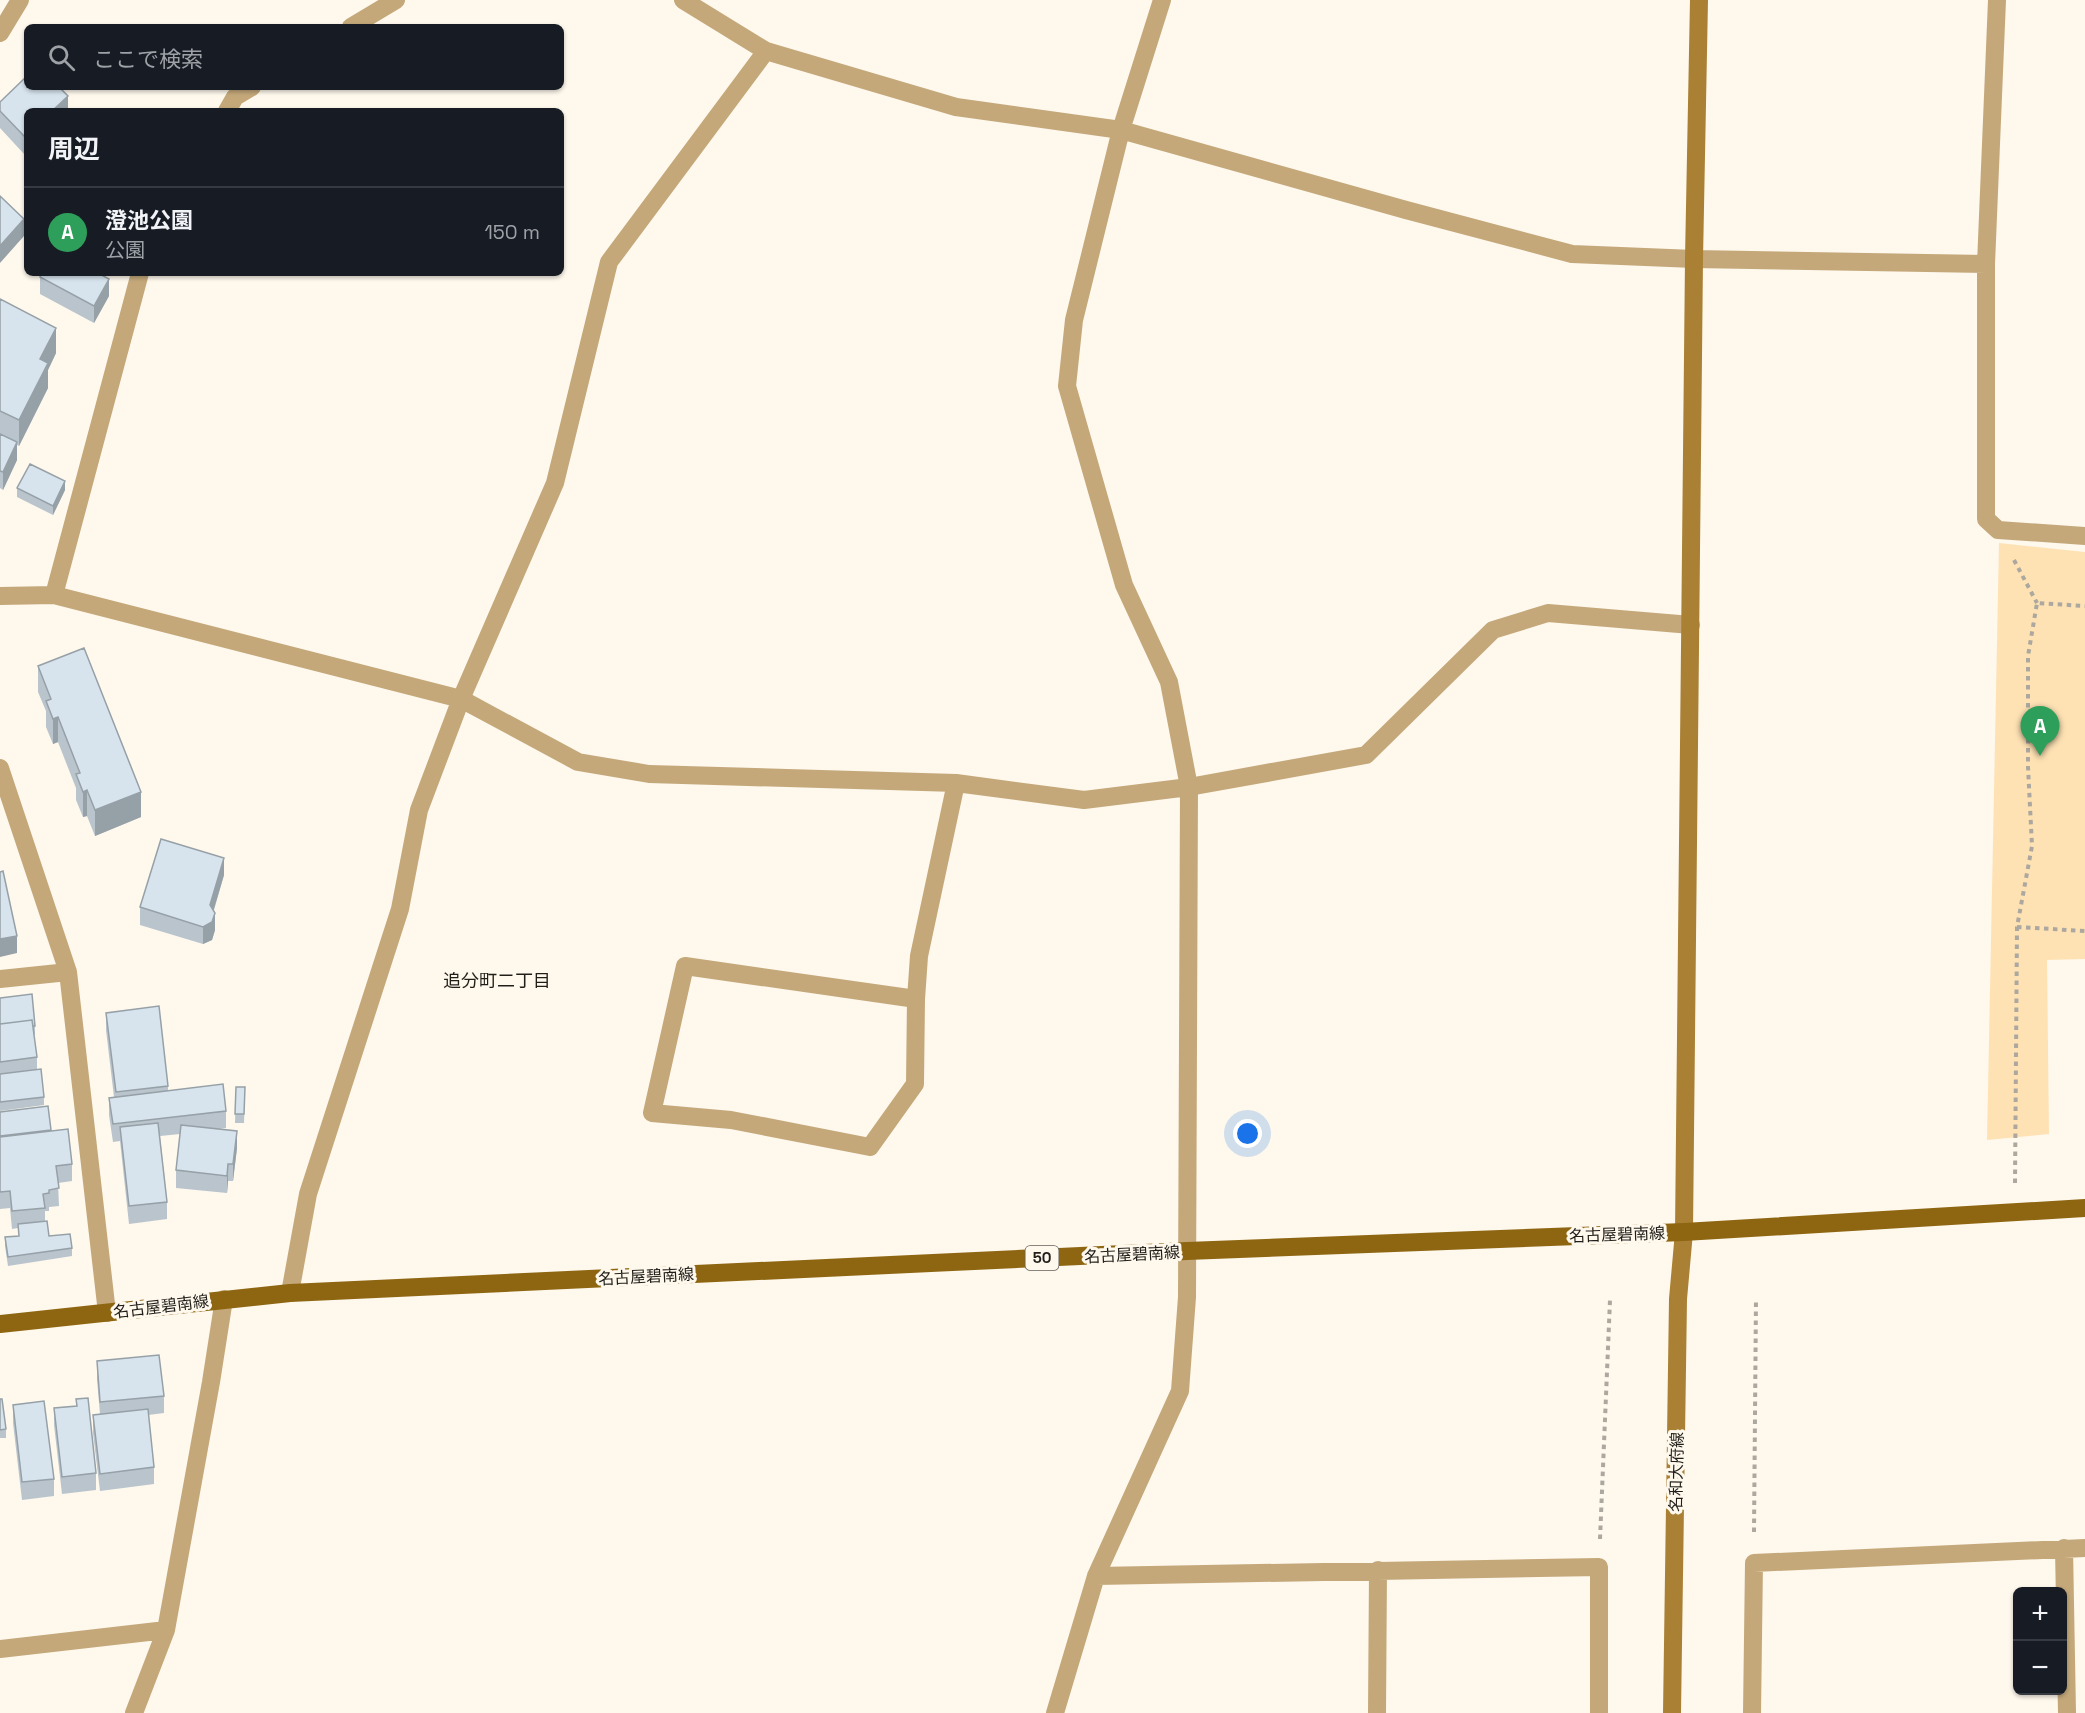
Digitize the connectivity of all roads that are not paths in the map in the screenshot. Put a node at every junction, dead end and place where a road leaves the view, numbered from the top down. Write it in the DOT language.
graph roads {
  1 [pos="20,0"];
  2 [pos="396,0"];
  3 [pos="683,0"];
  4 [pos="1162,0"];
  5 [pos="1699,0"];
  6 [pos="1997,0"];
  7 [pos="356,24"];
  8 [pos="0,33"];
  9 [pos="766,51"];
  10 [pos="247,90"];
  11 [pos="229,108"];
  12 [pos="1121,130"];
  13 [pos="1694,259"];
  14 [pos="1986,264"];
  15 [pos="139,276"];
  16 [pos="2085,536"];
  17 [pos="54,595"];
  18 [pos="0,596"];
  19 [pos="1691,626"];
  20 [pos="461,699"];
  21 [pos="0,768"];
  22 [pos="956,783"];
  23 [pos="1189,787"];
  24 [pos="68,972"];
  25 [pos="0,979"];
  26 [pos="916,999"];
  27 [pos="2085,1208"];
  28 [pos="1684,1232"];
  29 [pos="1187,1251"];
  30 [pos="290,1293"];
  31 [pos="224,1299"];
  32 [pos="107,1313"];
  33 [pos="0,1324"];
  34 [pos="2064,1548"];
  35 [pos="2085,1548"];
  36 [pos="1378,1570"];
  37 [pos="1096,1576"];
  38 [pos="166,1630"];
  39 [pos="0,1649"];
  40 [pos="134,1713"];
  41 [pos="1055,1713"];
  42 [pos="1377,1713"];
  43 [pos="1599,1713"];
  44 [pos="1672,1713"];
  45 [pos="1752,1713"];
  46 [pos="2067,1713"];
  1 -- 8 [label="street"];
  2 -- 7 [label="street"];
  3 -- 9 [label="street"];
  4 -- 12 [label="street"];
  5 -- 13 [label="street, 名和大府線"];
  6 -- 14 [label="street"];
  9 -- 12 [label="street"];
  9 -- 20 [label="street"];
  10 -- 11 [label="street"];
  12 -- 13 [label="street"];
  12 -- 23 [label="street"];
  13 -- 14 [label="street"];
  13 -- 19 [label="street, 名和大府線"];
  14 -- 16 [label="street"];
  15 -- 17 [label="street"];
  17 -- 18 [label="street"];
  17 -- 20 [label="street"];
  19 -- 23 [label="street"];
  19 -- 28 [label="street, 名和大府線"];
  20 -- 22 [label="street"];
  20 -- 30 [label="street"];
  21 -- 24 [label="street"];
  22 -- 23 [label="street"];
  22 -- 26 [label="street"];
  23 -- 29 [label="street"];
  24 -- 25 [label="street"];
  24 -- 32 [label="street"];
  26 -- 26 [label="street"];
  27 -- 28 [label="main road, 名古屋碧南線 / 50"];
  28 -- 29 [label="main road, 名古屋碧南線 / 50"];
  28 -- 44 [label="street, 名和大府線"];
  29 -- 30 [label="main road, 名古屋碧南線 / 50"];
  29 -- 37 [label="street"];
  30 -- 31 [label="main road, 名古屋碧南線 / 50"];
  31 -- 32 [label="main road, 名古屋碧南線 / 50"];
  31 -- 38 [label="street"];
  32 -- 33 [label="main road, 名古屋碧南線 / 50"];
  34 -- 35 [label="street"];
  34 -- 45 [label="street"];
  34 -- 46 [label="street"];
  36 -- 37 [label="street"];
  36 -- 42 [label="street"];
  36 -- 43 [label="street"];
  37 -- 41 [label="street"];
  38 -- 39 [label="street"];
  38 -- 40 [label="street"];
}
